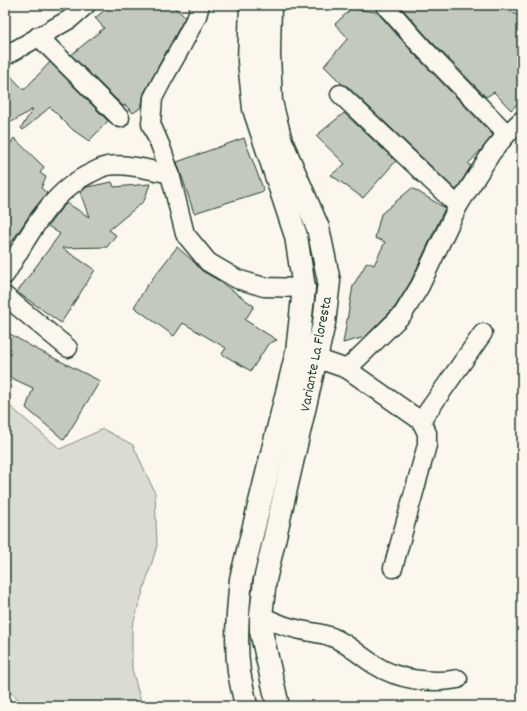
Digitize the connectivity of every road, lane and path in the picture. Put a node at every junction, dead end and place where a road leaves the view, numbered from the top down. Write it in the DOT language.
graph roads {
  1 [pos="86,5"];
  2 [pos="200,5"];
  3 [pos="251,5"];
  4 [pos="270,5"];
  5 [pos="385,5"];
  6 [pos="38,36"];
  7 [pos="5,56"];
  8 [pos="340,94"];
  9 [pos="120,118"];
  10 [pos="522,120"];
  11 [pos="507,134"];
  12 [pos="170,174"];
  13 [pos="458,206"];
  14 [pos="5,275"];
  15 [pos="304,288"];
  16 [pos="5,296"];
  17 [pos="483,333"];
  18 [pos="68,348"];
  19 [pos="307,355"];
  20 [pos="347,370"];
  21 [pos="421,421"];
  22 [pos="393,568"];
  23 [pos="261,616"];
  24 [pos="458,679"];
  25 [pos="246,706"];
  26 [pos="278,706"];
  1 -- 6 [label="street"];
  2 -- 12 [label="street"];
  3 -- 15 [label="main road, Variante La Floresta"];
  4 -- 19 [label="main road, Variante La Floresta"];
  5 -- 11 [label="street"];
  6 -- 7 [label="street"];
  6 -- 9 [label="street"];
  8 -- 13 [label="street"];
  10 -- 11 [label="street"];
  11 -- 13 [label="street"];
  12 -- 14 [label="street"];
  12 -- 15 [label="street"];
  13 -- 20 [label="street"];
  15 -- 19 [label="main road, Variante La Floresta"];
  16 -- 18 [label="street"];
  17 -- 21 [label="street"];
  19 -- 20 [label="street"];
  19 -- 23 [label="main road, Variante La Floresta"];
  19 -- 25 [label="main road, Variante La Floresta"];
  20 -- 21 [label="street"];
  21 -- 22 [label="street"];
  23 -- 24 [label="street"];
  23 -- 26 [label="main road, Variante La Floresta"];
}
